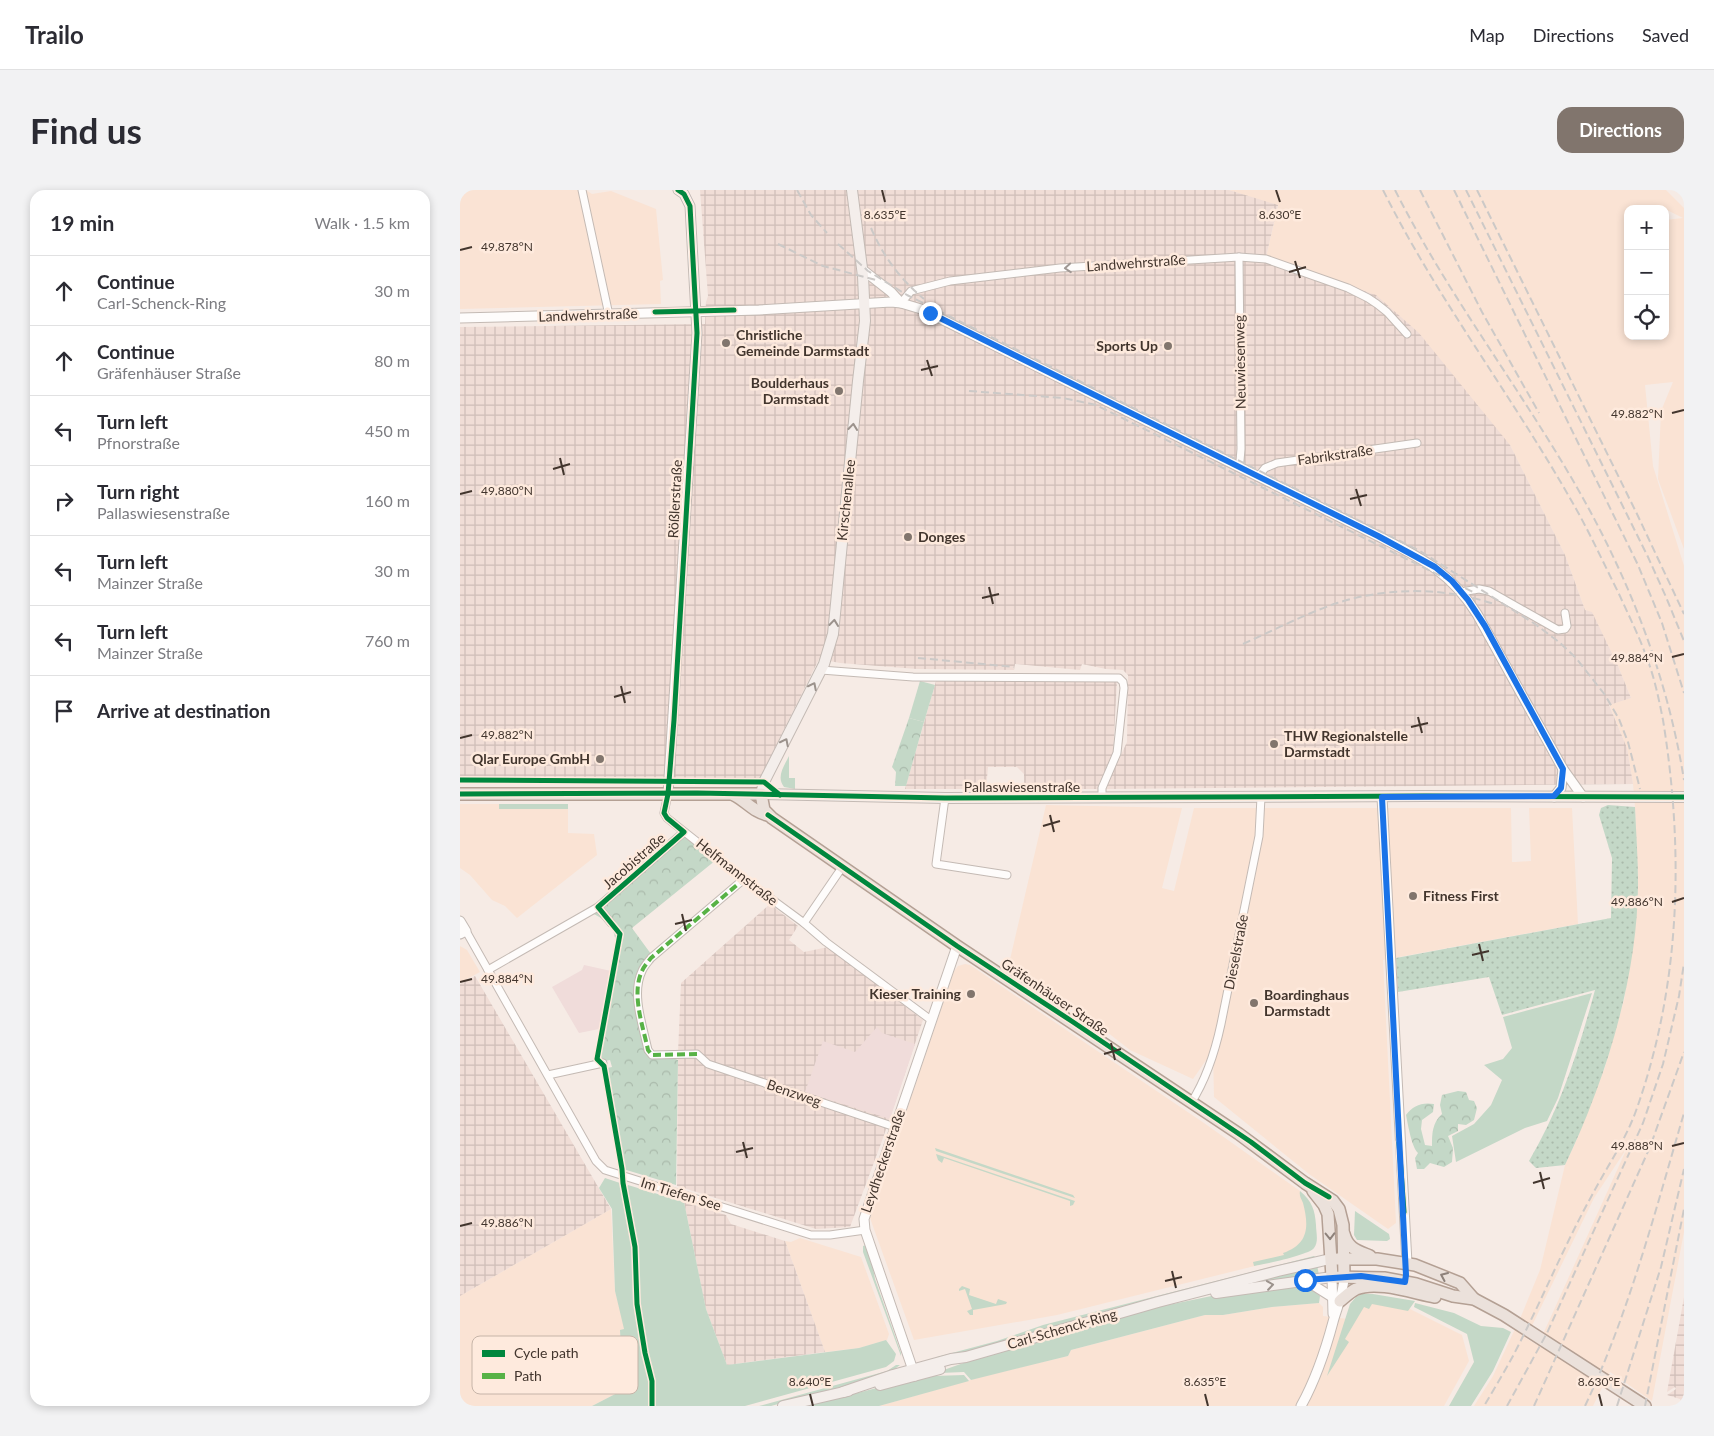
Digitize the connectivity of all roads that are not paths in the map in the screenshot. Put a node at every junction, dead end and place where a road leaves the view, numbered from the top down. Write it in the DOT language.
graph roads {
  1 [pos="582,190"];
  2 [pos="678,190"];
  3 [pos="852,190"];
  4 [pos="1239,257"];
  5 [pos="863,270"];
  6 [pos="901,303"];
  7 [pos="865,304"];
  8 [pos="697,311"];
  9 [pos="609,315"];
  10 [pos="460,318"];
  11 [pos="1407,334"];
  12 [pos="1417,444"];
  13 [pos="1238,467"];
  14 [pos="1258,477"];
  15 [pos="1461,592"];
  16 [pos="1565,613"];
  17 [pos="821,670"];
  18 [pos="1563,769"];
  19 [pos="460,794"];
  20 [pos="668,794"];
  21 [pos="730,794"];
  22 [pos="761,794"];
  23 [pos="1554,796"];
  24 [pos="1261,797"];
  25 [pos="1382,797"];
  26 [pos="1583,797"];
  27 [pos="1684,797"];
  28 [pos="944,798"];
  29 [pos="1102,798"];
  30 [pos="768,815"];
  31 [pos="684,832"];
  32 [pos="842,866"];
  33 [pos="1007,874"];
  34 [pos="744,879"];
  35 [pos="598,907"];
  36 [pos="460,922"];
  37 [pos="611,923"];
  38 [pos="804,923"];
  39 [pos="463,933"];
  40 [pos="957,946"];
  41 [pos="488,970"];
  42 [pos="931,1020"];
  43 [pos="603,1063"];
  44 [pos="548,1075"];
  45 [pos="1191,1103"];
  46 [pos="895,1127"];
  47 [pos="1305,1183"];
  48 [pos="865,1230"];
  49 [pos="1343,1232"];
  50 [pos="1344,1259"];
  51 [pos="1376,1259"];
  52 [pos="1330,1260"];
  53 [pos="1407,1263"];
  54 [pos="1344,1276"];
  55 [pos="1332,1277"];
  56 [pos="1305,1280"];
  57 [pos="1405,1282"];
  58 [pos="1452,1296"];
  59 [pos="1336,1299"];
  60 [pos="1474,1299"];
  61 [pos="1158,1302"];
  62 [pos="914,1373"];
  63 [pos="784,1406"];
  64 [pos="1301,1406"];
  65 [pos="1645,1406"];
  1 -- 9 [label="street"];
  2 -- 8 [label="street, Rößlerstraße"];
  3 -- 5 [label="main road, Kirschenallee"];
  4 -- 6 [label="street, Landwehrstraße, one-way"];
  4 -- 11 [label="street, Landwehrstraße"];
  4 -- 13 [label="street, Neuwiesenweg"];
  5 -- 6 [label="street"];
  5 -- 7 [label="main road, Kirschenallee"];
  6 -- 7 [label="street, Landwehrstraße"];
  6 -- 13 [label="street"];
  7 -- 8 [label="street, Landwehrstraße"];
  17 -- 7 [label="main road, Kirschenallee, one-way"];
  8 -- 9 [label="street, Landwehrstraße"];
  8 -- 20 [label="street, Rößlerstraße"];
  9 -- 10 [label="street, Landwehrstraße"];
  12 -- 14 [label="street, Fabrikstraße"];
  13 -- 14 [label="street"];
  14 -- 15 [label="street"];
  15 -- 16 [label="street"];
  15 -- 18 [label="street"];
  22 -- 17 [label="main road, Kirschenallee, one-way"];
  17 -- 29 [label="street"];
  18 -- 23 [label="street"];
  18 -- 26 [label="street"];
  19 -- 20 [label="main road, Pallaswiesenstraße"];
  20 -- 21 [label="main road, Pallaswiesenstraße"];
  20 -- 31 [label="street, Helfmannstraße"];
  21 -- 22 [label="main road, Pallaswiesenstraße"];
  21 -- 30 [label="main road, Gräfenhäuser Straße"];
  22 -- 28 [label="main road, Pallaswiesenstraße"];
  22 -- 30 [label="main road"];
  23 -- 25 [label="main road, Pallaswiesenstraße"];
  23 -- 26 [label="main road, Pallaswiesenstraße"];
  24 -- 25 [label="main road, Pallaswiesenstraße"];
  24 -- 29 [label="main road, Pallaswiesenstraße"];
  24 -- 45 [label="street, Dieselstraße"];
  25 -- 53 [label="street"];
  26 -- 27 [label="main road, Pallaswiesenstraße"];
  28 -- 29 [label="main road, Pallaswiesenstraße"];
  28 -- 33 [label="street"];
  30 -- 32 [label="main road, Gräfenhäuser Straße"];
  31 -- 34 [label="street, Helfmannstraße"];
  31 -- 35 [label="street, Jacobistraße"];
  32 -- 38 [label="street"];
  32 -- 40 [label="main road, Gräfenhäuser Straße"];
  34 -- 38 [label="street, Helfmannstraße"];
  34 -- 46 [label="street, Benzweg"];
  35 -- 37 [label="street"];
  35 -- 41 [label="street, Jacobistraße"];
  36 -- 39 [label="street, Im Tiefen See"];
  38 -- 42 [label="street, Helfmannstraße"];
  39 -- 41 [label="street, Im Tiefen See"];
  40 -- 42 [label="street, Leydheckerstraße"];
  40 -- 45 [label="main road, Gräfenhäuser Straße"];
  41 -- 44 [label="street, Im Tiefen See"];
  42 -- 46 [label="street, Leydheckerstraße"];
  43 -- 44 [label="street"];
  44 -- 48 [label="street, Im Tiefen See"];
  45 -- 47 [label="main road, Gräfenhäuser Straße"];
  46 -- 48 [label="street, Leydheckerstraße"];
  47 -- 49 [label="main road, Gräfenhäuser Straße"];
  47 -- 52 [label="main road, Gräfenhäuser Straße, one-way"];
  48 -- 62 [label="street, Leydheckerstraße"];
  49 -- 50 [label="main road, Gräfenhäuser Straße"];
  49 -- 51 [label="main road"];
  50 -- 51 [label="main road"];
  50 -- 52 [label="main road"];
  50 -- 54 [label="main road, Gräfenhäuser Straße"];
  51 -- 53 [label="main road"];
  52 -- 55 [label="main road, Gräfenhäuser Straße"];
  52 -- 61 [label="main road, Carl-Schenck-Ring"];
  53 -- 57 [label="main road"];
  60 -- 53 [label="main road, one-way"];
  54 -- 55 [label="main road"];
  54 -- 57 [label="main road"];
  54 -- 59 [label="street"];
  55 -- 56 [label="main road, Carl-Schenck-Ring"];
  55 -- 59 [label="street"];
  56 -- 59 [label="street"];
  61 -- 56 [label="main road, Carl-Schenck-Ring, one-way"];
  57 -- 58 [label="main road"];
  58 -- 59 [label="main road"];
  58 -- 60 [label="main road"];
  59 -- 64 [label="street"];
  60 -- 65 [label="main road"];
  61 -- 62 [label="main road, Carl-Schenck-Ring"];
  62 -- 63 [label="main road, Carl-Schenck-Ring"];
}
